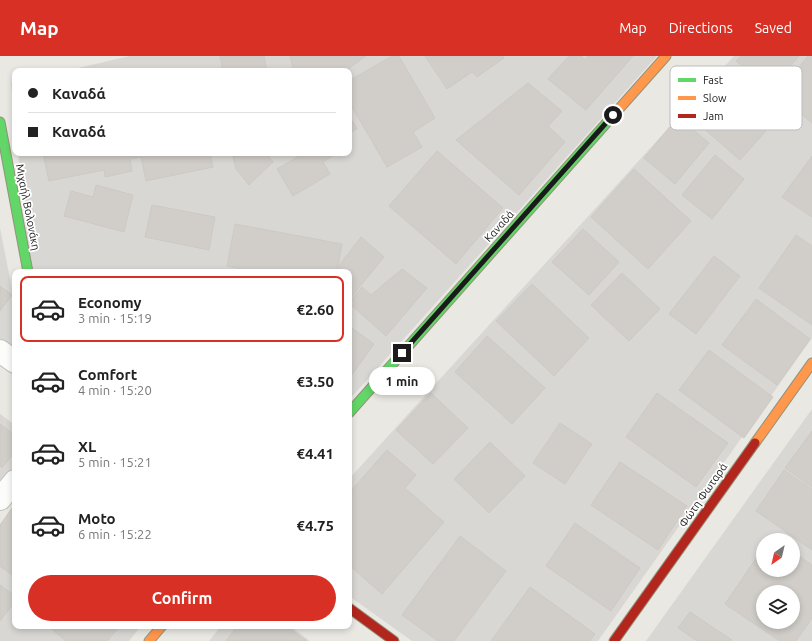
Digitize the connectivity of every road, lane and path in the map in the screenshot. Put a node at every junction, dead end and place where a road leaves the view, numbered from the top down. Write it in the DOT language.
graph roads {
  1 [pos="666,56"];
  2 [pos="0,122"];
  3 [pos="27,269"];
  4 [pos="0,351"];
  5 [pos="12,360"];
  6 [pos="812,362"];
  7 [pos="352,409"];
  8 [pos="12,485"];
  9 [pos="0,499"];
  10 [pos="352,610"];
  11 [pos="159,629"];
  12 [pos="149,641"];
  13 [pos="394,641"];
  14 [pos="614,641"];
  1 -- 7 [label="street, Καναδά"];
  2 -- 3 [label="street, Μιχαήλ Βολονάκη"];
  4 -- 5 [label="street"];
  6 -- 14 [label="street, Φώτη Φωταρά"];
  8 -- 9 [label="street"];
  10 -- 13 [label="street"];
  11 -- 12 [label="street"];
}
